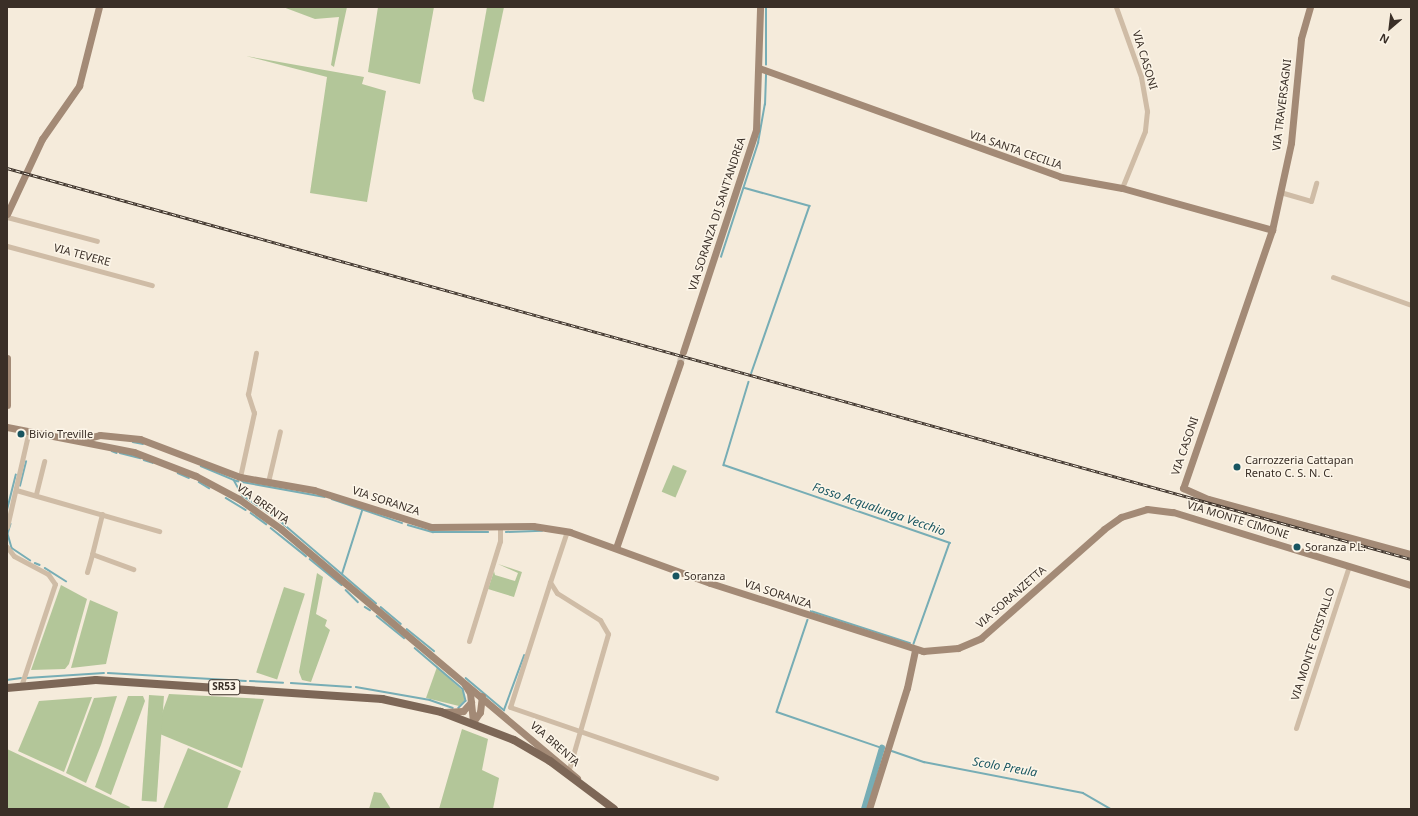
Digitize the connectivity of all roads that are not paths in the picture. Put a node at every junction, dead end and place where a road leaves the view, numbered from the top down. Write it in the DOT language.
graph roads {
  1 [pos="99,7"];
  2 [pos="760,7"];
  3 [pos="1116,7"];
  4 [pos="1310,7"];
  5 [pos="759,68"];
  6 [pos="1316,183"];
  7 [pos="1122,188"];
  8 [pos="1280,192"];
  9 [pos="7,216"];
  10 [pos="1272,230"];
  11 [pos="96,241"];
  12 [pos="7,246"];
  13 [pos="1332,277"];
  14 [pos="152,285"];
  15 [pos="1411,305"];
  16 [pos="683,352"];
  17 [pos="256,353"];
  18 [pos="7,358"];
  19 [pos="680,363"];
  20 [pos="8,391"];
  21 [pos="7,405"];
  22 [pos="7,427"];
  23 [pos="29,430"];
  24 [pos="280,431"];
  25 [pos="84,439"];
  26 [pos="44,461"];
  27 [pos="240,477"];
  28 [pos="268,482"];
  29 [pos="16,490"];
  30 [pos="36,494"];
  31 [pos="1173,512"];
  32 [pos="102,514"];
  33 [pos="7,527"];
  34 [pos="500,527"];
  35 [pos="159,531"];
  36 [pos="567,531"];
  37 [pos="7,547"];
  38 [pos="616,548"];
  39 [pos="92,554"];
  40 [pos="1411,554"];
  41 [pos="1350,566"];
  42 [pos="133,569"];
  43 [pos="87,572"];
  44 [pos="550,582"];
  45 [pos="1411,585"];
  46 [pos="469,641"];
  47 [pos="915,650"];
  48 [pos="463,681"];
  49 [pos="21,686"];
  50 [pos="7,688"];
  51 [pos="482,696"];
  52 [pos="471,702"];
  53 [pos="440,712"];
  54 [pos="473,722"];
  55 [pos="1296,728"];
  56 [pos="581,732"];
  57 [pos="569,770"];
  58 [pos="716,778"];
  59 [pos="591,790"];
  60 [pos="614,809"];
  61 [pos="869,809"];
  1 -- 9 [label="street, VIA TEVERE"];
  2 -- 5 [label="street, VIA SORANZA DI SANT'ANDREA"];
  3 -- 7 [label="street, VIA CASONI"];
  4 -- 8 [label="street, VIA TRAVERSAGNI"];
  5 -- 7 [label="street, VIA SANTA CECILIA"];
  5 -- 16 [label="street, VIA SORANZA DI SANT'ANDREA"];
  6 -- 8 [label="street"];
  7 -- 10 [label="street, VIA SANTA CECILIA"];
  8 -- 10 [label="street, VIA TRAVERSAGNI"];
  9 -- 11 [label="street, VIA TEVERE"];
  10 -- 40 [label="street, VIA CASONI"];
  12 -- 14 [label="street, VIA TEVERE"];
  13 -- 15 [label="street"];
  17 -- 27 [label="street"];
  18 -- 20 [label="street"];
  19 -- 38 [label="street"];
  20 -- 21 [label="street"];
  22 -- 23 [label="street, VIA BRENTA"];
  23 -- 25 [label="street, VIA BRENTA"];
  23 -- 29 [label="street"];
  24 -- 28 [label="street"];
  25 -- 27 [label="street, VIA SORANZA"];
  25 -- 48 [label="street, VIA BRENTA"];
  26 -- 30 [label="street"];
  27 -- 28 [label="street, VIA SORANZA"];
  28 -- 34 [label="street, VIA SORANZA"];
  29 -- 30 [label="street"];
  29 -- 33 [label="street"];
  30 -- 32 [label="street"];
  31 -- 41 [label="street, VIA MONTE CIMONE"];
  31 -- 47 [label="street, VIA SORANZETTA"];
  32 -- 35 [label="street"];
  32 -- 39 [label="street"];
  34 -- 36 [label="street, VIA SORANZA"];
  34 -- 46 [label="street"];
  36 -- 38 [label="street, VIA SORANZA"];
  36 -- 44 [label="street"];
  37 -- 49 [label="street"];
  38 -- 47 [label="street, VIA SORANZA"];
  39 -- 42 [label="street"];
  39 -- 43 [label="street"];
  41 -- 45 [label="street, VIA MONTE CIMONE"];
  41 -- 55 [label="street, VIA MONTE CRISTALLO"];
  44 -- 56 [label="street"];
  44 -- 56 [label="street"];
  47 -- 61 [label="street"];
  48 -- 51 [label="street, VIA BRENTA"];
  48 -- 52 [label="street, VIA BRENTA"];
  49 -- 50 [label="main road, SR53"];
  49 -- 53 [label="main road, SR53"];
  51 -- 54 [label="street"];
  51 -- 57 [label="street, VIA BRENTA"];
  52 -- 53 [label="street"];
  52 -- 54 [label="street, VIA BRENTA"];
  53 -- 54 [label="main road, SR53"];
  54 -- 59 [label="main road, SR53"];
  56 -- 57 [label="street"];
  56 -- 58 [label="street"];
  57 -- 59 [label="street, VIA BRENTA"];
  59 -- 60 [label="main road, VIA BRENTA / SR53"];
}
